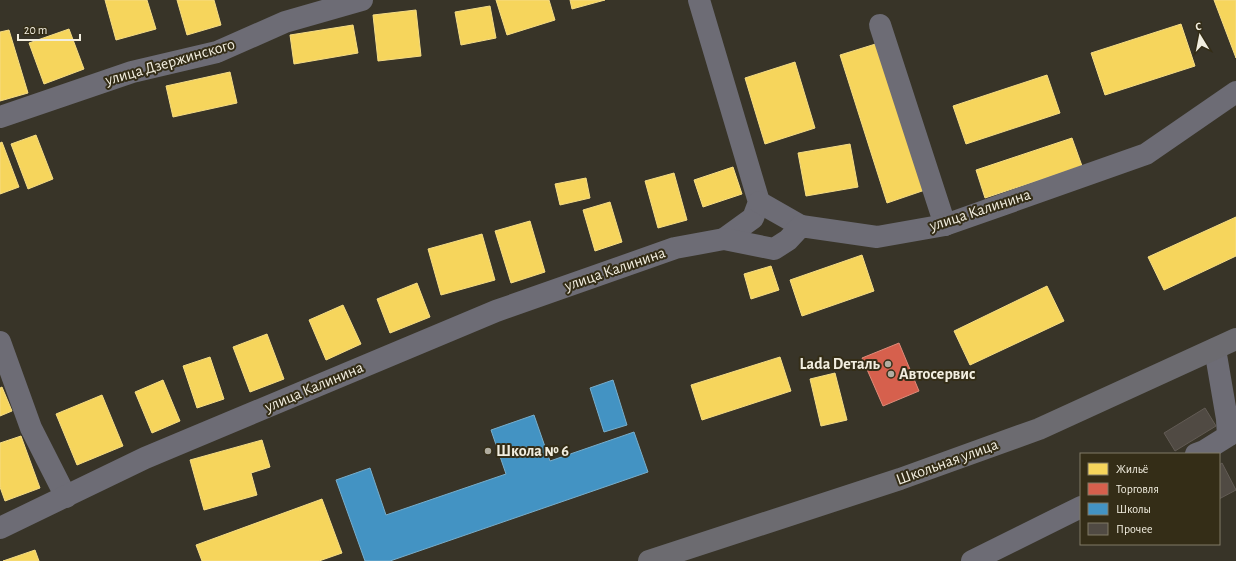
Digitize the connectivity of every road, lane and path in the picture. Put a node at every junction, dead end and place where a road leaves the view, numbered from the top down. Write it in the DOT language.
graph roads {
  1 [pos="362,0"];
  2 [pos="699,0"];
  3 [pos="880,25"];
  4 [pos="1236,92"];
  5 [pos="0,117"];
  6 [pos="759,202"];
  7 [pos="945,225"];
  8 [pos="801,226"];
  9 [pos="724,239"];
  10 [pos="1236,339"];
  11 [pos="0,342"];
  12 [pos="1215,349"];
  13 [pos="1199,453"];
  14 [pos="66,497"];
  15 [pos="1080,507"];
  16 [pos="0,528"];
  17 [pos="649,561"];
  18 [pos="972,561"];
  1 -- 5 [label="street, улица Дзержинского"];
  2 -- 6 [label="street"];
  3 -- 7 [label="street"];
  4 -- 7 [label="street, улица Калинина"];
  6 -- 8 [label="street"];
  6 -- 9 [label="street"];
  7 -- 8 [label="street, улица Калинина"];
  8 -- 9 [label="street, улица Калинина"];
  9 -- 14 [label="street, улица Калинина"];
  10 -- 12 [label="main road, Школьная улица"];
  11 -- 14 [label="street"];
  12 -- 13 [label="street"];
  12 -- 17 [label="main road, Школьная улица"];
  14 -- 16 [label="street, улица Калинина"];
  15 -- 18 [label="street"];
}
